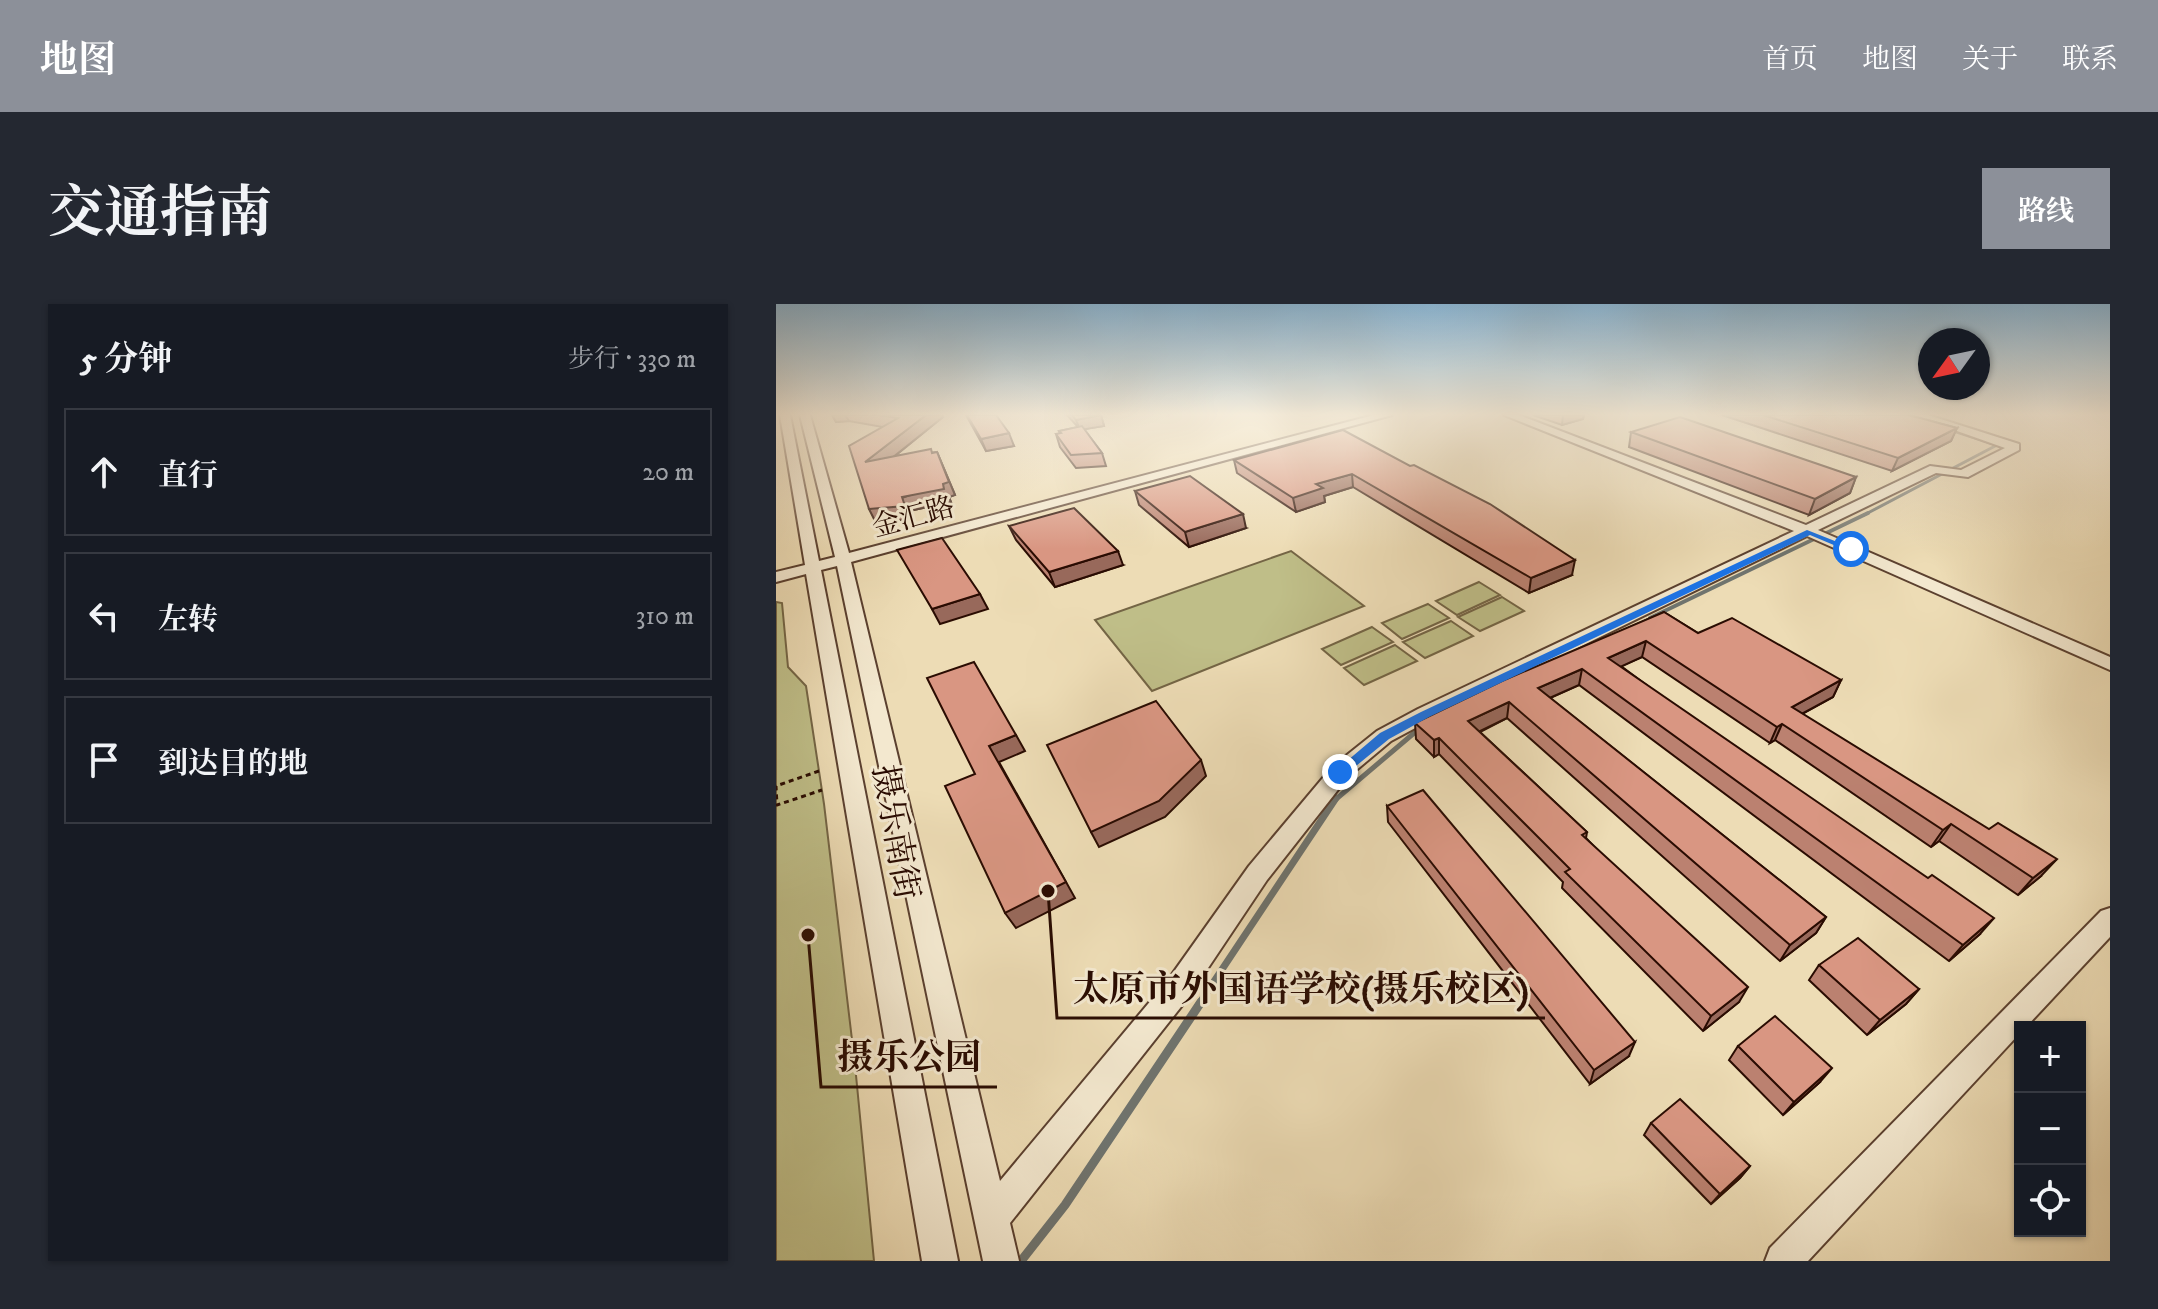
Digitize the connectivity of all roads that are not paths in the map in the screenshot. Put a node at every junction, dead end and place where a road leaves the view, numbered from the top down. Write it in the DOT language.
graph roads {
  1 [pos="794,460"];
  2 [pos="817,460"];
  3 [pos="1198,460"];
  4 [pos="1216,460"];
  5 [pos="1624,460"];
  6 [pos="1991,460"];
  7 [pos="1810,532"];
  8 [pos="842,557"];
  9 [pos="814,564"];
  10 [pos="776,571"];
  11 [pos="776,577"];
  12 [pos="2110,664"];
  13 [pos="2110,919"];
  14 [pos="991,1219"];
  15 [pos="940,1261"];
  16 [pos="1001,1261"];
  17 [pos="1783,1261"];
  1 -- 9 [label="street, 摄乐南街"];
  2 -- 8 [label="street, 摄乐南街"];
  3 -- 8 [label="street, 金汇路"];
  4 -- 8 [label="street, 金汇路"];
  5 -- 7 [label="street"];
  6 -- 7 [label="street"];
  7 -- 12 [label="street"];
  7 -- 14 [label="street"];
  8 -- 9 [label="street, 金汇路"];
  8 -- 14 [label="street, 摄乐南街"];
  9 -- 10 [label="street, 金汇路"];
  9 -- 11 [label="street, 金汇路"];
  9 -- 15 [label="street, 摄乐南街"];
  13 -- 17 [label="street"];
  14 -- 16 [label="street, 摄乐南街"];
}
